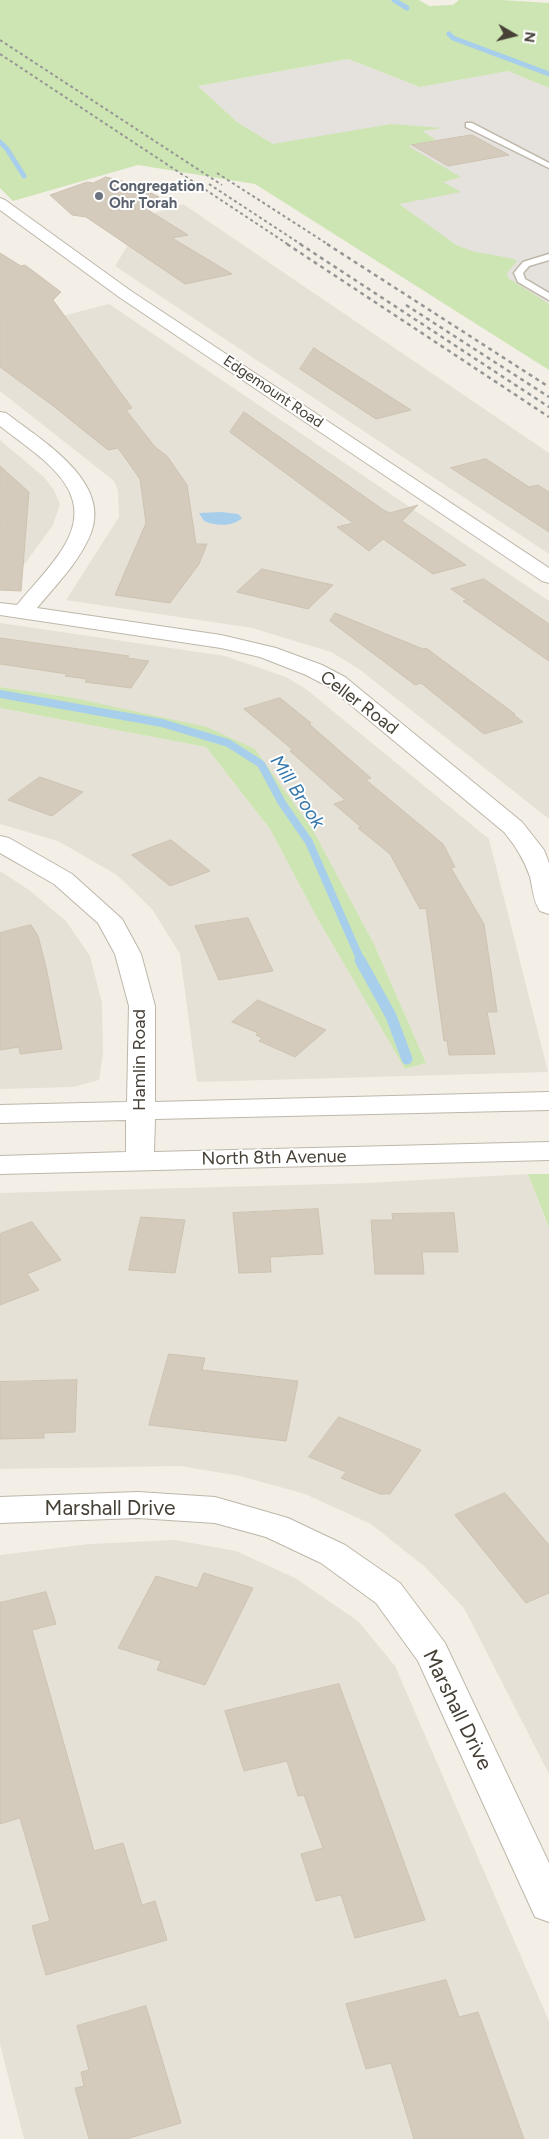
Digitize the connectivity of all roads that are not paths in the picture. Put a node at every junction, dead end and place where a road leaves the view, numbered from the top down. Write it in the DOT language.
graph roads {
  1 [pos="469,125"];
  2 [pos="549,166"];
  3 [pos="2,207"];
  4 [pos="549,257"];
  5 [pos="549,297"];
  6 [pos="0,417"];
  7 [pos="549,577"];
  8 [pos="0,608"];
  9 [pos="23,612"];
  10 [pos="0,843"];
  11 [pos="549,906"];
  12 [pos="549,1101"];
  13 [pos="140,1110"];
  14 [pos="0,1114"];
  15 [pos="549,1152"];
  16 [pos="140,1161"];
  17 [pos="0,1165"];
  18 [pos="0,1510"];
  19 [pos="549,1905"];
  1 -- 2 [label="lane"];
  3 -- 7 [label="street, Edgemount Road"];
  4 -- 5 [label="lane"];
  6 -- 9 [label="street"];
  8 -- 9 [label="street, Celler Road"];
  9 -- 11 [label="street, Celler Road"];
  10 -- 13 [label="street, Hamlin Road"];
  12 -- 13 [label="street"];
  13 -- 14 [label="street"];
  13 -- 16 [label="street, Hamlin Road"];
  15 -- 16 [label="street, North 8th Avenue"];
  16 -- 17 [label="street, North 8th Avenue"];
  18 -- 19 [label="street, Marshall Drive"];
}
